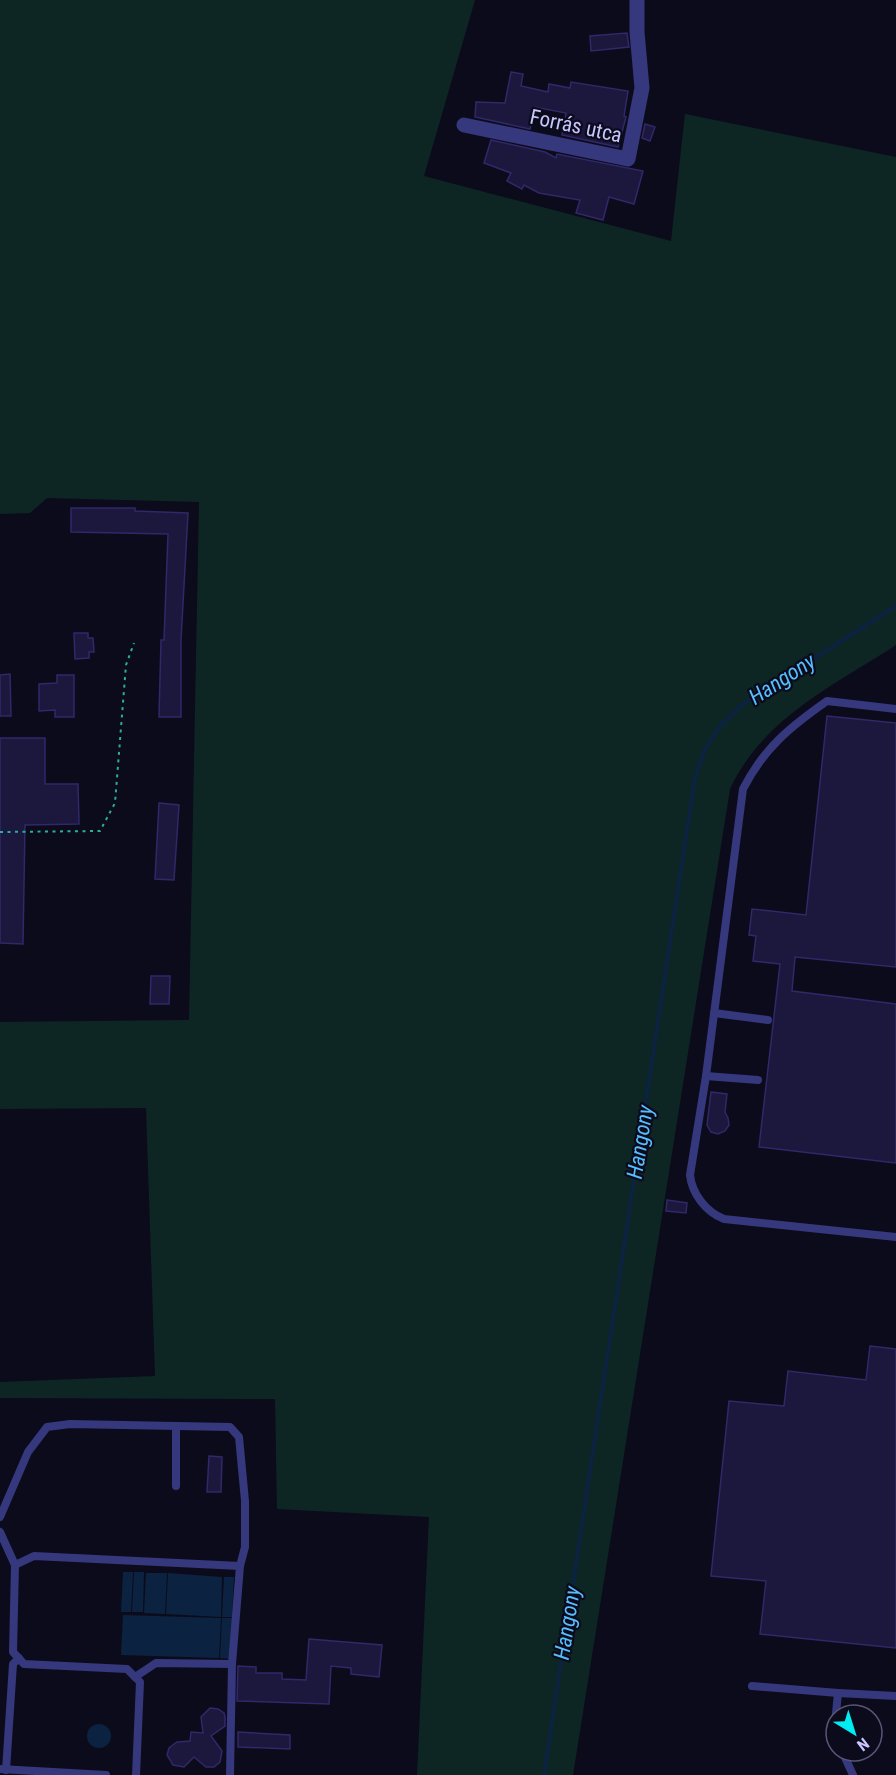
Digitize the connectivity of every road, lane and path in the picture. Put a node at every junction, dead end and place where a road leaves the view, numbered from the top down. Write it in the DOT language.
graph roads {
  1 [pos="637,0"];
  2 [pos="464,125"];
  3 [pos="134,644"];
  4 [pos="896,709"];
  5 [pos="0,832"];
  6 [pos="714,1014"];
  7 [pos="768,1020"];
  8 [pos="706,1076"];
  9 [pos="758,1080"];
  10 [pos="896,1238"];
  11 [pos="176,1426"];
  12 [pos="176,1486"];
  13 [pos="0,1517"];
  14 [pos="0,1532"];
  15 [pos="15,1565"];
  16 [pos="240,1566"];
  17 [pos="19,1658"];
  18 [pos="232,1664"];
  19 [pos="135,1677"];
  20 [pos="752,1686"];
  21 [pos="838,1693"];
  22 [pos="896,1696"];
  23 [pos="837,1703"];
  24 [pos="3,1770"];
  25 [pos="106,1775"];
  26 [pos="136,1775"];
  27 [pos="230,1775"];
  1 -- 2 [label="street, Forrás utca"];
  3 -- 5 [label="path"];
  4 -- 6 [label="lane"];
  6 -- 7 [label="lane"];
  6 -- 8 [label="lane"];
  8 -- 9 [label="lane"];
  8 -- 10 [label="lane"];
  11 -- 12 [label="lane"];
  11 -- 13 [label="lane"];
  11 -- 16 [label="lane"];
  14 -- 15 [label="lane"];
  15 -- 16 [label="lane"];
  15 -- 17 [label="lane"];
  16 -- 18 [label="lane"];
  17 -- 19 [label="lane"];
  17 -- 24 [label="lane"];
  18 -- 19 [label="lane"];
  18 -- 27 [label="lane"];
  19 -- 26 [label="lane"];
  20 -- 21 [label="lane"];
  21 -- 22 [label="lane"];
  21 -- 23 [label="lane"];
  24 -- 25 [label="lane"];
}
